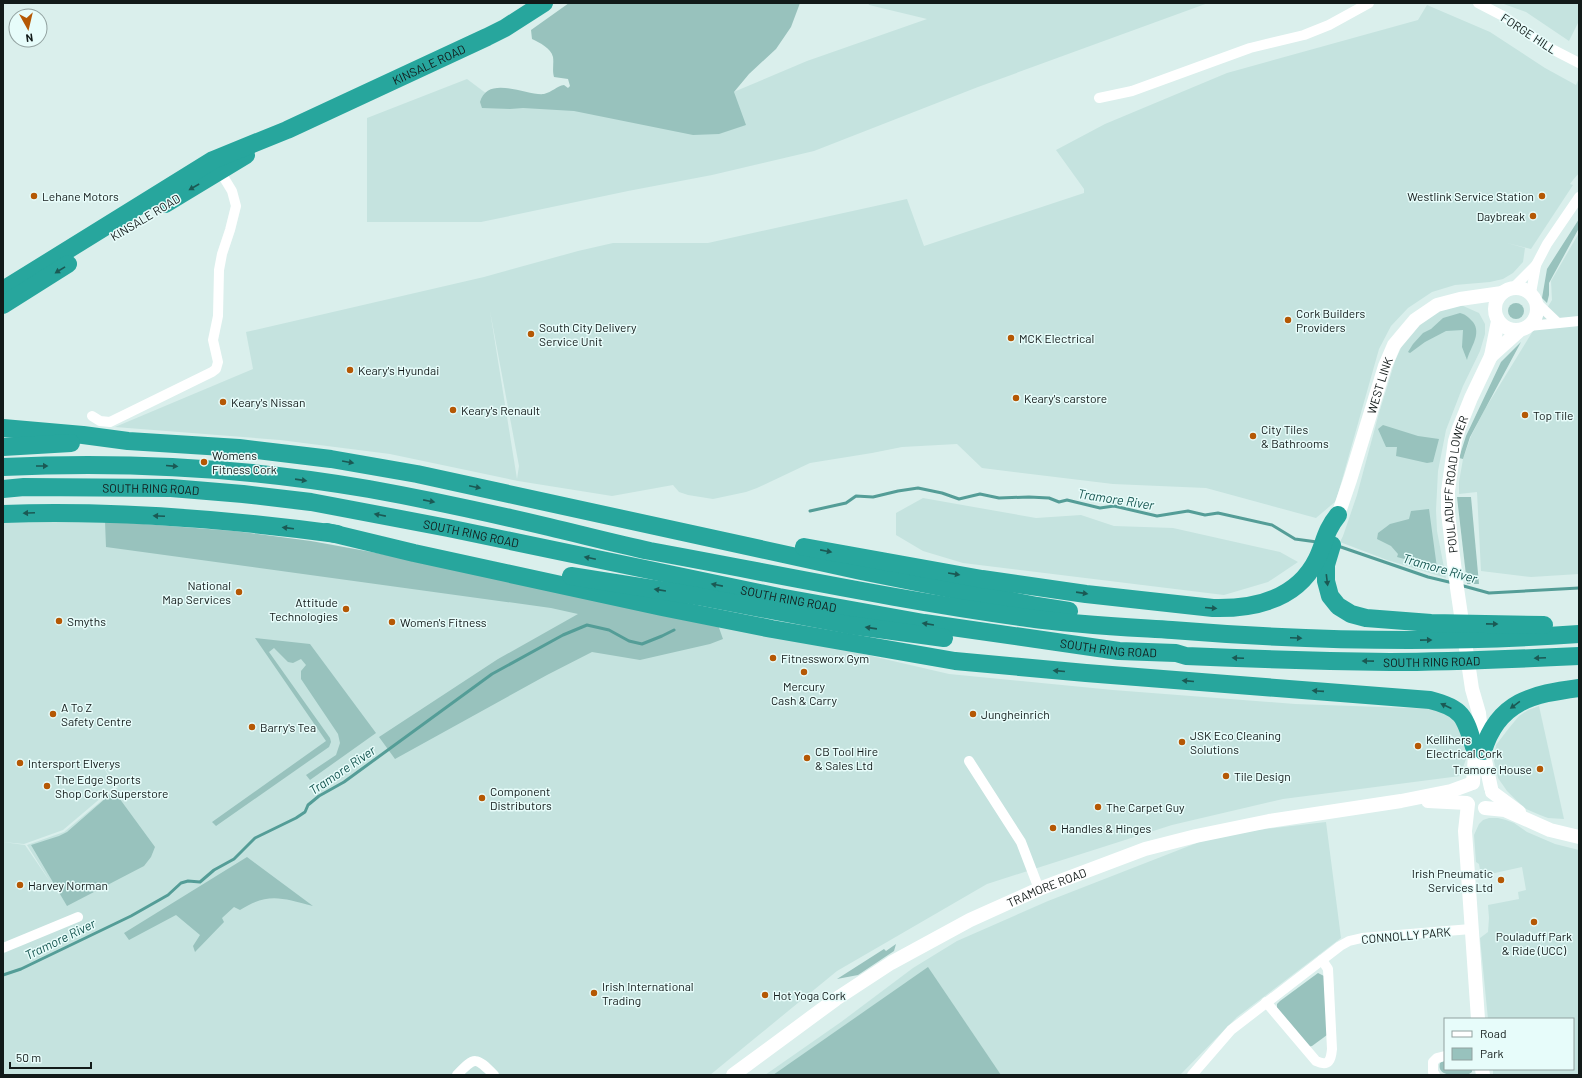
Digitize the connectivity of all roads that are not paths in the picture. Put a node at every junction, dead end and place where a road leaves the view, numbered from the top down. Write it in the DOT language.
graph roads {
  1 [pos="544,3"];
  2 [pos="1369,3"];
  3 [pos="1478,3"];
  4 [pos="1579,63"];
  5 [pos="1099,98"];
  6 [pos="216,166"];
  7 [pos="1579,197"];
  8 [pos="1536,265"];
  9 [pos="3,290"];
  10 [pos="1508,291"];
  11 [pos="1470,298"];
  12 [pos="1534,298"];
  13 [pos="3,305"];
  14 [pos="1497,317"];
  15 [pos="1579,321"];
  16 [pos="1558,322"];
  17 [pos="1524,328"];
  18 [pos="1491,356"];
  19 [pos="92,416"];
  20 [pos="3,428"];
  21 [pos="128,441"];
  22 [pos="3,447"];
  23 [pos="3,467"];
  24 [pos="3,489"];
  25 [pos="553,504"];
  26 [pos="576,509"];
  27 [pos="3,514"];
  28 [pos="1338,515"];
  29 [pos="327,532"];
  30 [pos="1579,625"];
  31 [pos="1131,627"];
  32 [pos="1579,634"];
  33 [pos="1263,637"];
  34 [pos="1119,651"];
  35 [pos="1579,656"];
  36 [pos="1579,688"];
  37 [pos="1479,749"];
  38 [pos="969,761"];
  39 [pos="1472,783"];
  40 [pos="1492,790"];
  41 [pos="1401,801"];
  42 [pos="1475,806"];
  43 [pos="1528,819"];
  44 [pos="1579,837"];
  45 [pos="1039,889"];
  46 [pos="78,916"];
  47 [pos="1471,929"];
  48 [pos="3,948"];
  49 [pos="1322,960"];
  50 [pos="1266,1002"];
  51 [pos="1478,1018"];
  52 [pos="1444,1056"];
  53 [pos="1197,1073"];
  54 [pos="457,1075"];
  55 [pos="494,1075"];
  56 [pos="733,1075"];
  57 [pos="1435,1075"];
  1 -- 6 [label="highway, KINSALE ROAD"];
  2 -- 5 [label="street"];
  3 -- 4 [label="street, FORGE HILL"];
  6 -- 9 [label="highway, KINSALE ROAD"];
  6 -- 13 [label="highway, KINSALE ROAD, one-way"];
  6 -- 19 [label="street"];
  7 -- 8 [label="street, POULADUFF ROAD LOWER"];
  8 -- 10 [label="street, POULADUFF ROAD LOWER"];
  8 -- 12 [label="street, POULADUFF ROAD LOWER"];
  10 -- 11 [label="street, WEST LINK"];
  10 -- 12 [label="street"];
  10 -- 14 [label="street, POULADUFF ROAD LOWER"];
  11 -- 14 [label="street"];
  11 -- 28 [label="street, WEST LINK"];
  12 -- 16 [label="street"];
  12 -- 17 [label="street, POULADUFF ROAD LOWER"];
  14 -- 17 [label="street"];
  14 -- 18 [label="street, POULADUFF ROAD LOWER"];
  15 -- 16 [label="street"];
  16 -- 17 [label="street"];
  17 -- 18 [label="street, POULADUFF ROAD LOWER"];
  18 -- 37 [label="street, POULADUFF ROAD LOWER"];
  20 -- 21 [label="highway"];
  21 -- 22 [label="highway"];
  21 -- 25 [label="highway, one-way"];
  23 -- 31 [label="highway, SOUTH RING ROAD, one-way"];
  34 -- 24 [label="highway, SOUTH RING ROAD, one-way"];
  25 -- 26 [label="highway"];
  25 -- 28 [label="highway, one-way"];
  26 -- 31 [label="highway"];
  26 -- 33 [label="highway"];
  29 -- 27 [label="highway, one-way"];
  28 -- 30 [label="highway, one-way"];
  34 -- 29 [label="highway, one-way"];
  37 -- 29 [label="highway, one-way"];
  31 -- 33 [label="highway, SOUTH RING ROAD"];
  33 -- 32 [label="highway, SOUTH RING ROAD, one-way"];
  35 -- 34 [label="highway, SOUTH RING ROAD, one-way"];
  36 -- 37 [label="highway, one-way"];
  37 -- 39 [label="street, POULADUFF ROAD LOWER"];
  37 -- 40 [label="street, POULADUFF ROAD LOWER"];
  38 -- 45 [label="street"];
  39 -- 40 [label="street"];
  39 -- 41 [label="street, TRAMORE ROAD"];
  39 -- 42 [label="street"];
  40 -- 42 [label="street"];
  40 -- 43 [label="street, TRAMORE ROAD"];
  41 -- 42 [label="street, TRAMORE ROAD"];
  41 -- 45 [label="street, TRAMORE ROAD"];
  42 -- 43 [label="street, TRAMORE ROAD"];
  42 -- 47 [label="street"];
  43 -- 44 [label="street, TRAMORE ROAD"];
  45 -- 56 [label="street, TRAMORE ROAD"];
  46 -- 48 [label="street"];
  47 -- 49 [label="street, CONNOLLY PARK"];
  47 -- 51 [label="street"];
  49 -- 50 [label="street, CONNOLLY PARK"];
  49 -- 50 [label="street"];
  50 -- 53 [label="street, CONNOLLY PARK"];
  52 -- 57 [label="street"];
  54 -- 55 [label="street"];
}
